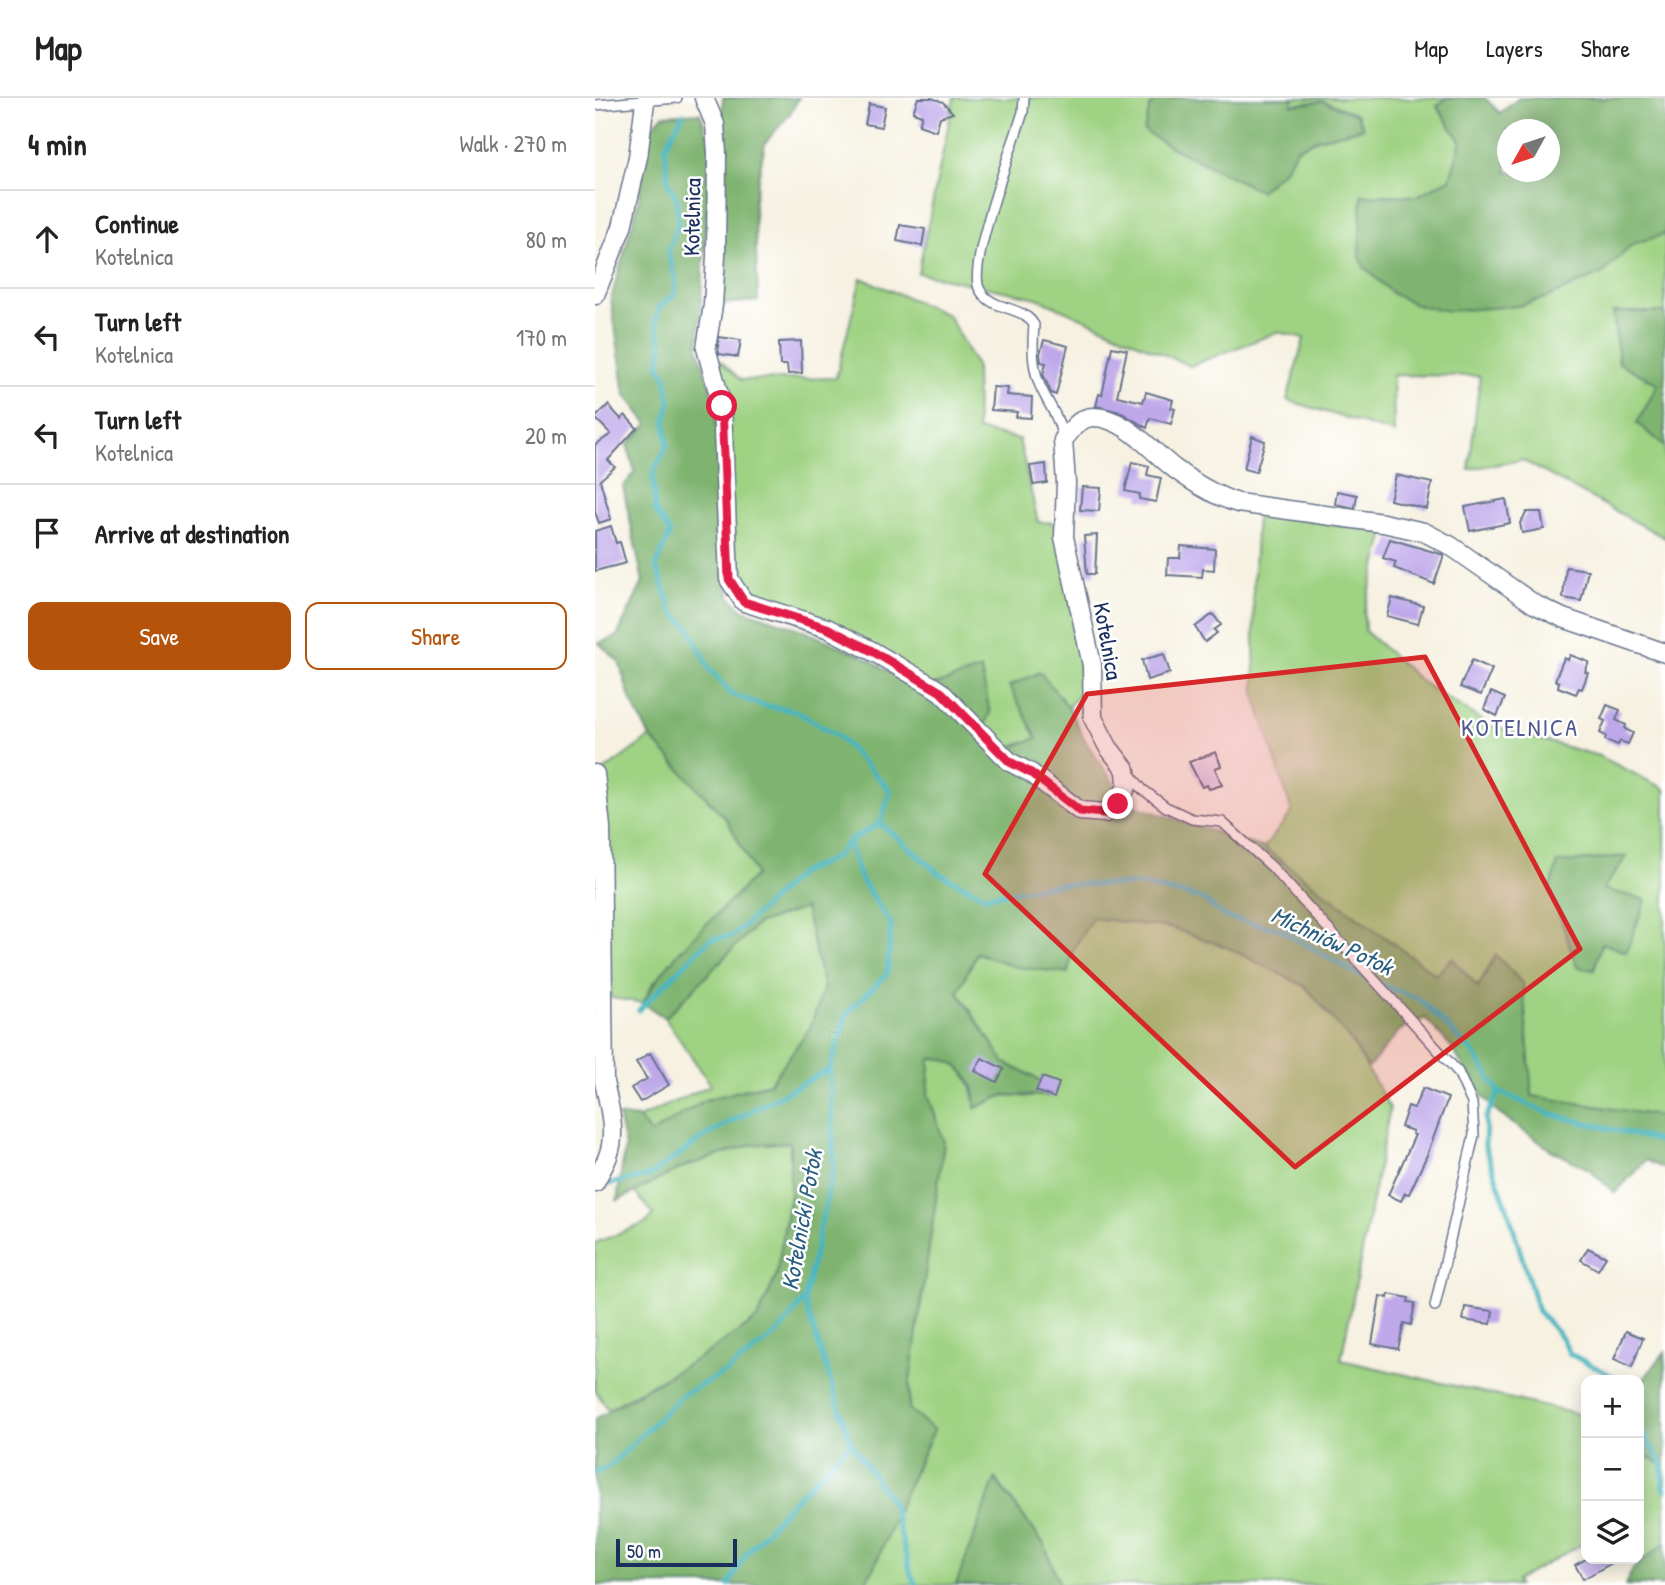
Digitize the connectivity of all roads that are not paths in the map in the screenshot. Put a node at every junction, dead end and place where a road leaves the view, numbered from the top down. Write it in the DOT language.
graph roads {
  1 [pos="677,98"];
  2 [pos="704,98"];
  3 [pos="1024,98"];
  4 [pos="645,102"];
  5 [pos="595,105"];
  6 [pos="595,295"];
  7 [pos="1063,440"];
  8 [pos="1665,653"];
  9 [pos="1126,770"];
  10 [pos="595,774"];
  11 [pos="597,876"];
  12 [pos="599,1082"];
  13 [pos="595,1182"];
  14 [pos="1435,1306"];
  1 -- 4 [label="lane"];
  2 -- 9 [label="street, Kotelnica"];
  3 -- 7 [label="lane"];
  4 -- 5 [label="lane"];
  4 -- 6 [label="street"];
  7 -- 8 [label="street"];
  7 -- 9 [label="street, Kotelnica"];
  9 -- 14 [label="lane"];
  10 -- 11 [label="street"];
  11 -- 12 [label="street"];
  12 -- 13 [label="street"];
}
